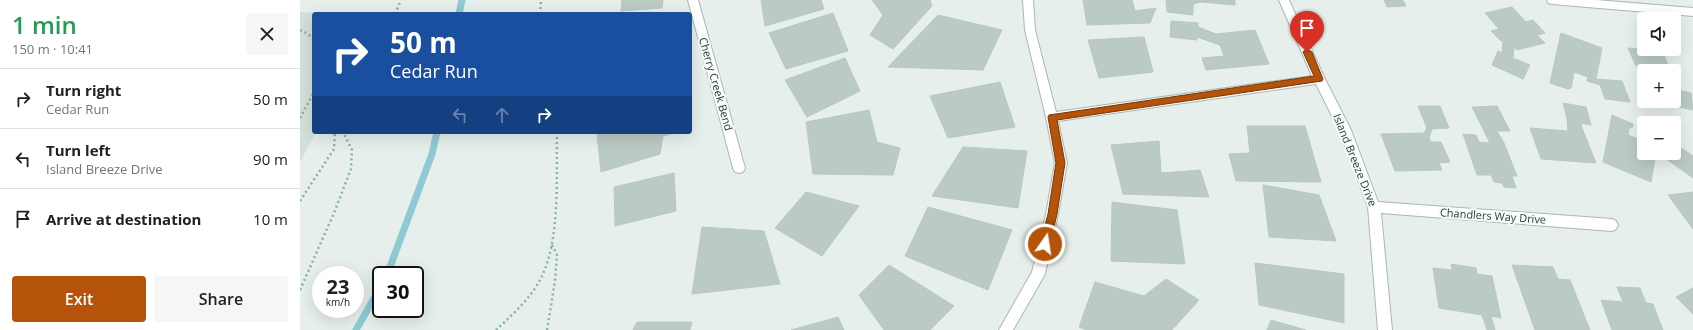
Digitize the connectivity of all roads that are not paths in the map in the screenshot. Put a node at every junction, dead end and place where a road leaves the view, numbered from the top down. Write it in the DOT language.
graph roads {
  1 [pos="693,0"];
  2 [pos="1028,0"];
  3 [pos="1284,0"];
  4 [pos="1552,0"];
  5 [pos="1693,12"];
  6 [pos="1319,79"];
  7 [pos="1052,117"];
  8 [pos="739,168"];
  9 [pos="1374,207"];
  10 [pos="1612,225"];
  11 [pos="1006,330"];
  12 [pos="1385,330"];
  1 -- 8 [label="street, Cherry Creek Bend"];
  2 -- 7 [label="street"];
  3 -- 6 [label="street, Island Breeze Drive"];
  4 -- 5 [label="street"];
  6 -- 7 [label="street"];
  6 -- 9 [label="street, Island Breeze Drive"];
  7 -- 11 [label="street"];
  9 -- 10 [label="street, Chandlers Way Drive"];
  9 -- 12 [label="street, Island Breeze Drive"];
}
